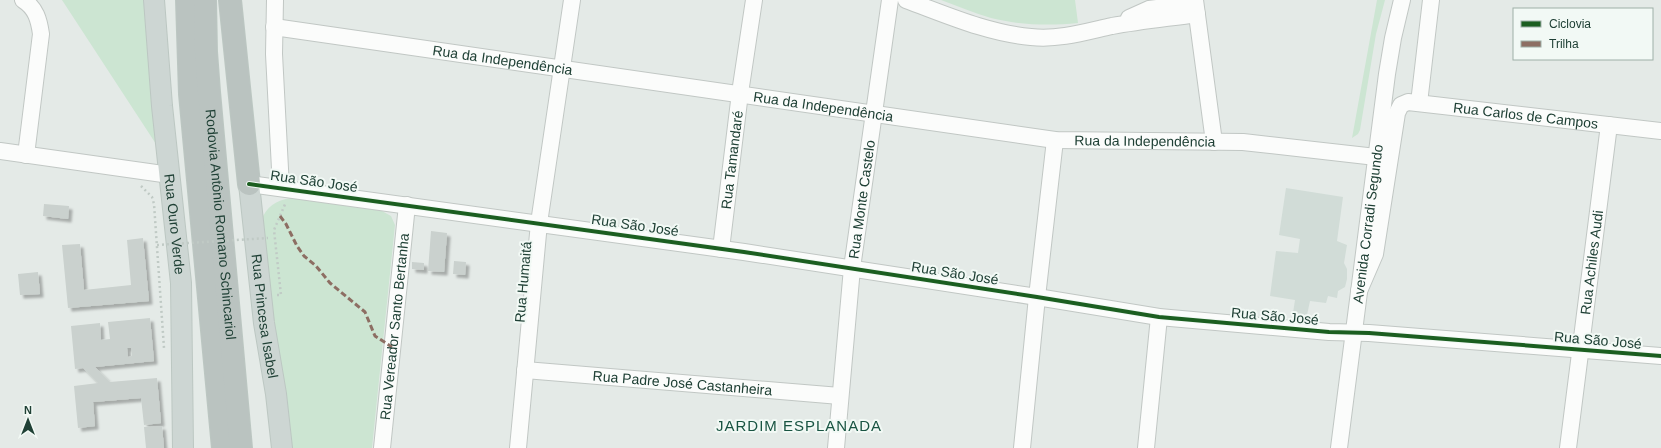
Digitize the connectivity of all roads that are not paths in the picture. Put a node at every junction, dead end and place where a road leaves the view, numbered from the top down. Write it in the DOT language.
graph roads {
  1 [pos="22,0"];
  2 [pos="154,0"];
  3 [pos="187,0"];
  4 [pos="205,0"];
  5 [pos="230,0"];
  6 [pos="275,0"];
  7 [pos="572,0"];
  8 [pos="754,0"];
  9 [pos="890,0"];
  10 [pos="906,0"];
  11 [pos="1402,0"];
  12 [pos="1431,0"];
  13 [pos="1195,6"];
  14 [pos="274,26"];
  15 [pos="561,68"];
  16 [pos="740,93"];
  17 [pos="1420,103"];
  18 [pos="874,112"];
  19 [pos="1609,125"];
  20 [pos="1661,131"];
  21 [pos="1055,140"];
  22 [pos="1214,142"];
  23 [pos="0,151"];
  24 [pos="26,155"];
  25 [pos="1376,157"];
  26 [pos="170,175"];
  27 [pos="249,184"];
  28 [pos="287,189"];
  29 [pos="407,205"];
  30 [pos="539,223"];
  31 [pos="721,248"];
  32 [pos="852,268"];
  33 [pos="1359,291"];
  34 [pos="1037,297"];
  35 [pos="1159,317"];
  36 [pos="1354,332"];
  37 [pos="1580,349"];
  38 [pos="1661,356"];
  39 [pos="525,370"];
  40 [pos="840,396"];
  41 [pos="183,448"];
  42 [pos="223,448"];
  43 [pos="242,448"];
  44 [pos="282,448"];
  45 [pos="382,448"];
  46 [pos="518,448"];
  47 [pos="836,448"];
  48 [pos="1022,448"];
  49 [pos="1146,448"];
  50 [pos="1339,448"];
  51 [pos="1568,448"];
  1 -- 24 [label="street"];
  2 -- 26 [label="main road, Rua Ouro Verde"];
  3 -- 42 [label="highway, Rodovia Antônio Romano Schincariol"];
  4 -- 43 [label="highway, Rodovia Antônio Romano Schincariol"];
  5 -- 27 [label="highway"];
  6 -- 14 [label="street"];
  7 -- 15 [label="street, Rua Humaitá"];
  8 -- 16 [label="street, Rua Tamandaré"];
  9 -- 18 [label="street, Rua Monte Castelo"];
  10 -- 13 [label="street"];
  11 -- 25 [label="street, Avenida Corradi Segundo"];
  12 -- 17 [label="street"];
  13 -- 22 [label="street"];
  14 -- 15 [label="street, Rua da Independência"];
  14 -- 28 [label="street"];
  15 -- 16 [label="street, Rua da Independência"];
  15 -- 30 [label="street, Rua Humaitá"];
  16 -- 18 [label="street, Rua da Independência"];
  16 -- 31 [label="street, Rua Tamandaré"];
  17 -- 19 [label="street, Rua Carlos de Campos"];
  17 -- 33 [label="street, Rua Carlos de Campos"];
  18 -- 21 [label="street, Rua da Independência"];
  18 -- 32 [label="street, Rua Monte Castelo"];
  19 -- 20 [label="street, Rua Carlos de Campos"];
  19 -- 37 [label="street, Rua Achiles Audi"];
  21 -- 22 [label="street, Rua da Independência"];
  21 -- 34 [label="street"];
  22 -- 25 [label="street, Rua da Independência"];
  23 -- 24 [label="street"];
  24 -- 26 [label="street"];
  25 -- 33 [label="street, Avenida Corradi Segundo"];
  26 -- 41 [label="main road, Rua Ouro Verde"];
  27 -- 28 [label="street, Rua São José"];
  27 -- 44 [label="main road, Rua Princesa Isabel"];
  28 -- 29 [label="street, Rua São José"];
  29 -- 30 [label="street, Rua São José"];
  29 -- 45 [label="street, Rua Vereador Santo Bertanha"];
  30 -- 31 [label="street, Rua São José"];
  30 -- 39 [label="street, Rua Humaitá"];
  31 -- 32 [label="street, Rua São José"];
  32 -- 34 [label="street, Rua São José"];
  32 -- 40 [label="street, Rua Monte Castelo"];
  33 -- 36 [label="street, Avenida Corradi Segundo"];
  34 -- 35 [label="street, Rua São José"];
  34 -- 48 [label="street"];
  35 -- 36 [label="street, Rua São José"];
  35 -- 49 [label="street"];
  36 -- 37 [label="street, Rua São José"];
  36 -- 50 [label="street, Avenida Corradi Segundo"];
  37 -- 38 [label="street, Rua São José"];
  37 -- 51 [label="street, Rua Achiles Audi"];
  39 -- 40 [label="street, Rua Padre José Castanheira"];
  39 -- 46 [label="street, Rua Humaitá"];
  40 -- 47 [label="street, Rua Monte Castelo"];
}
